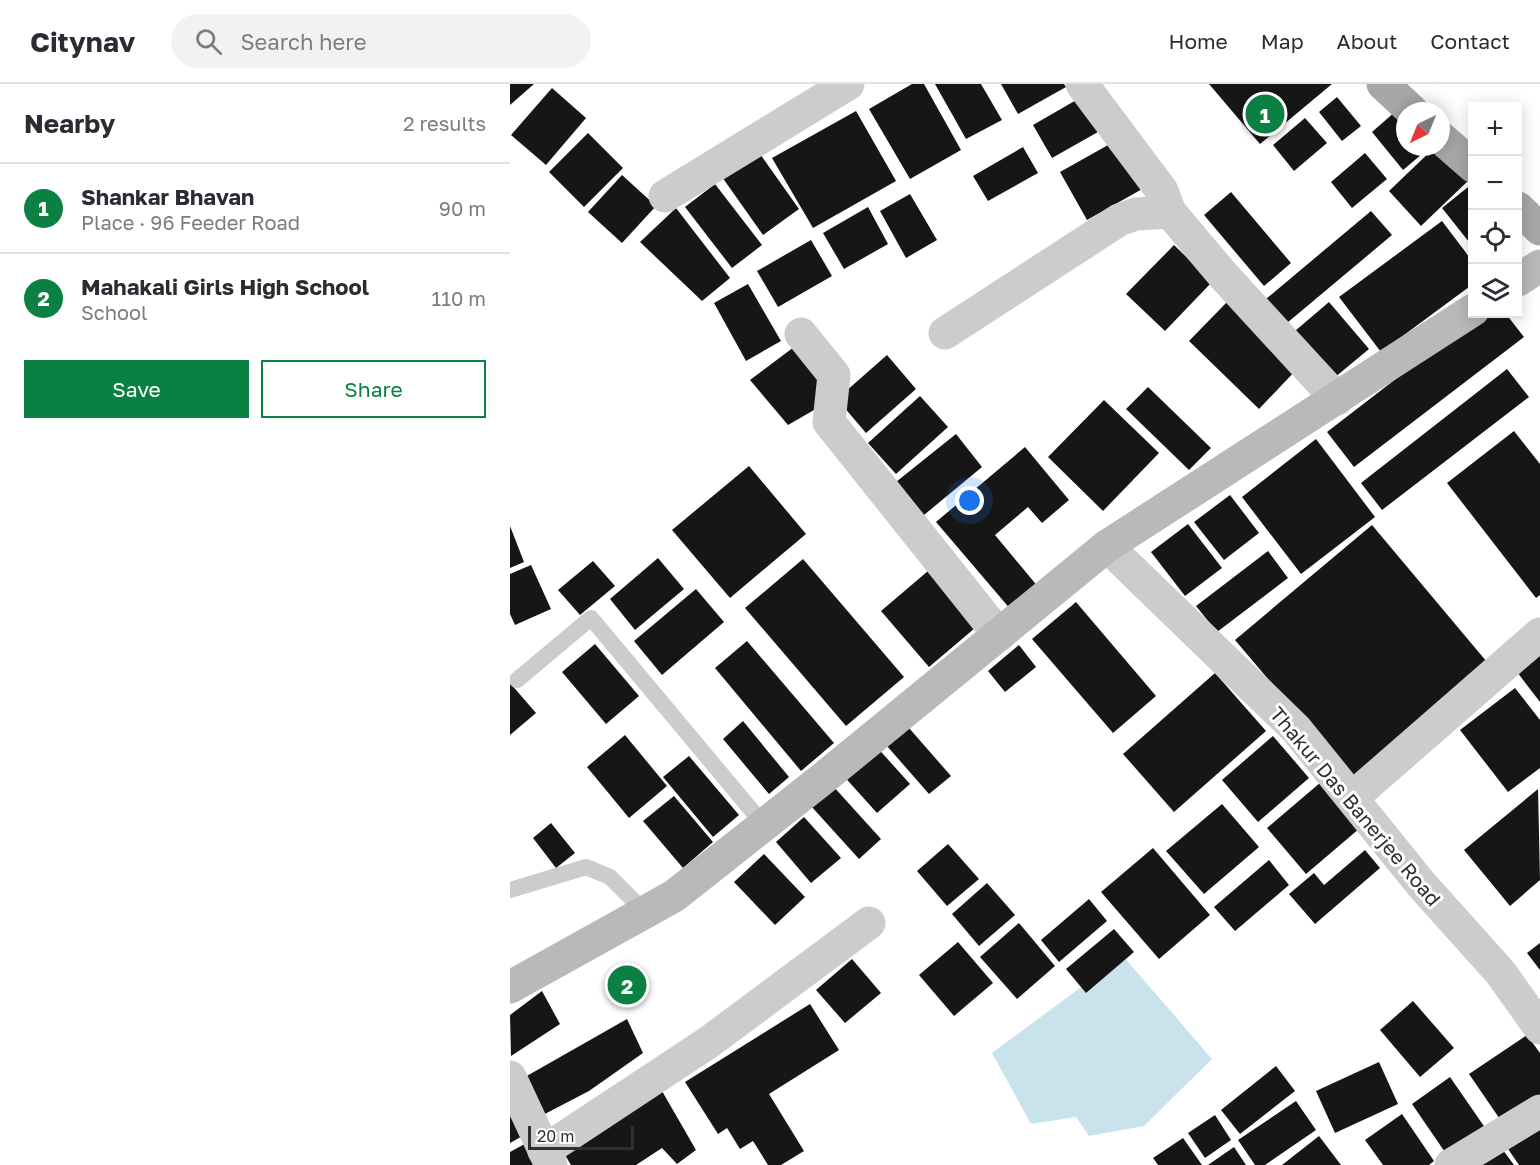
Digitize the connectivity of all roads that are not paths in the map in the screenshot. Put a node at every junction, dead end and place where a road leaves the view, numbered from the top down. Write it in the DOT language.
graph roads {
  1 [pos="848,84"];
  2 [pos="1083,84"];
  3 [pos="1383,84"];
  4 [pos="1402,102"];
  5 [pos="1450,146"];
  6 [pos="1468,162"];
  7 [pos="665,196"];
  8 [pos="1520,210"];
  9 [pos="1170,212"];
  10 [pos="1540,229"];
  11 [pos="1540,266"];
  12 [pos="1522,277"];
  13 [pos="1468,313"];
  14 [pos="945,333"];
  15 [pos="801,334"];
  16 [pos="1337,399"];
  17 [pos="1107,546"];
  18 [pos="1540,634"];
  19 [pos="999,635"];
  20 [pos="517,680"];
  21 [pos="1353,797"];
  22 [pos="764,825"];
  23 [pos="510,890"];
  24 [pos="645,912"];
  25 [pos="869,923"];
  26 [pos="510,987"];
  27 [pos="1540,1028"];
  28 [pos="510,1077"];
  29 [pos="1540,1112"];
  30 [pos="548,1158"];
  31 [pos="1451,1165"];
  1 -- 7 [label="street"];
  2 -- 9 [label="street"];
  3 -- 4 [label="main road"];
  5 -- 6 [label="main road"];
  8 -- 10 [label="main road"];
  9 -- 14 [label="street"];
  9 -- 16 [label="street"];
  11 -- 12 [label="street"];
  13 -- 16 [label="street"];
  15 -- 19 [label="street"];
  16 -- 17 [label="street"];
  17 -- 19 [label="street"];
  17 -- 21 [label="street, Thakur Das Banerjee Road"];
  18 -- 21 [label="street"];
  19 -- 22 [label="street"];
  20 -- 22 [label="lane"];
  21 -- 27 [label="street, Thakur Das Banerjee Road"];
  22 -- 24 [label="street"];
  23 -- 24 [label="lane"];
  24 -- 26 [label="street"];
  25 -- 30 [label="street"];
  28 -- 30 [label="street"];
  29 -- 31 [label="street"];
}
